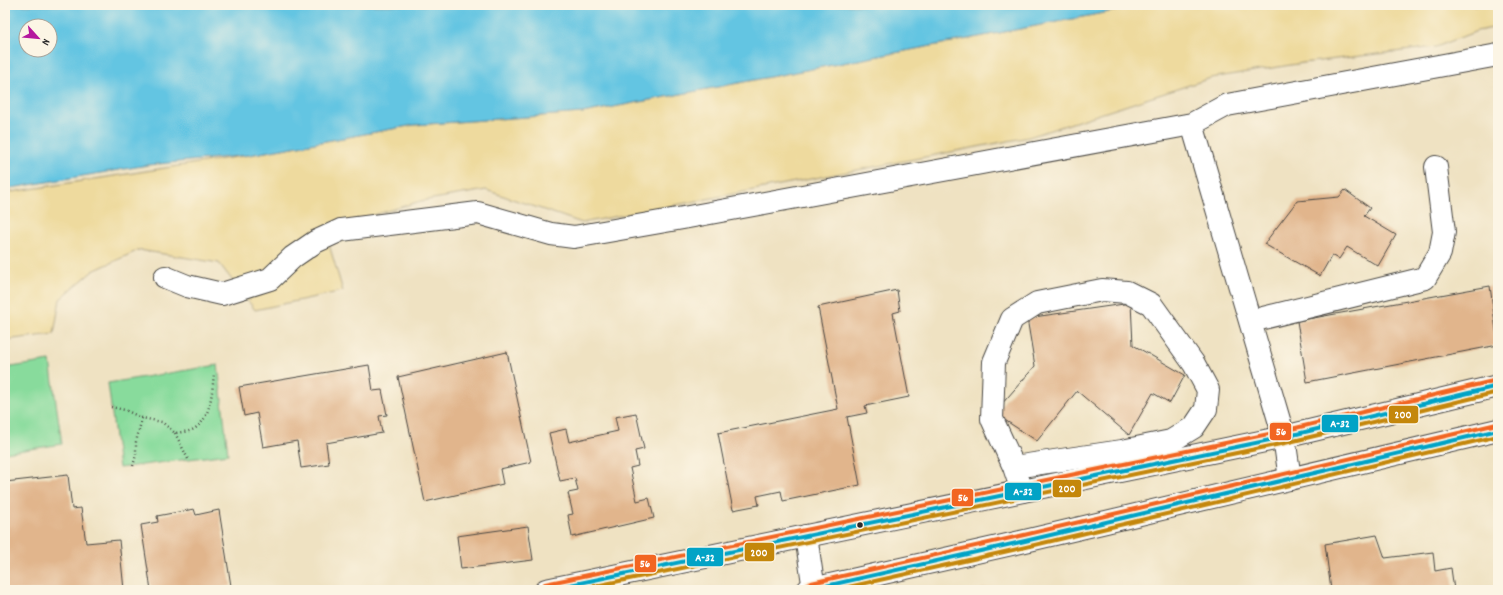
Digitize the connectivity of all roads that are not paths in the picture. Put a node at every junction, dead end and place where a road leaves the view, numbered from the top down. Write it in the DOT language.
graph roads {
  1 [pos="1498,55"];
  2 [pos="1192,124"];
  3 [pos="1436,167"];
  4 [pos="165,277"];
  5 [pos="1251,321"];
  6 [pos="1498,386"];
  7 [pos="1498,430"];
  8 [pos="1284,437"];
  9 [pos="1014,467"];
  10 [pos="1290,479"];
  11 [pos="1022,491"];
  12 [pos="806,536"];
  13 [pos="546,590"];
  14 [pos="812,590"];
  1 -- 2 [label="street"];
  2 -- 4 [label="street"];
  2 -- 5 [label="street"];
  3 -- 5 [label="street"];
  5 -- 8 [label="street"];
  6 -- 8 [label="street"];
  7 -- 10 [label="street"];
  8 -- 10 [label="street"];
  8 -- 11 [label="street"];
  9 -- 9 [label="street"];
  9 -- 11 [label="street"];
  10 -- 14 [label="street"];
  11 -- 12 [label="street"];
  12 -- 13 [label="street"];
  12 -- 14 [label="street"];
}
